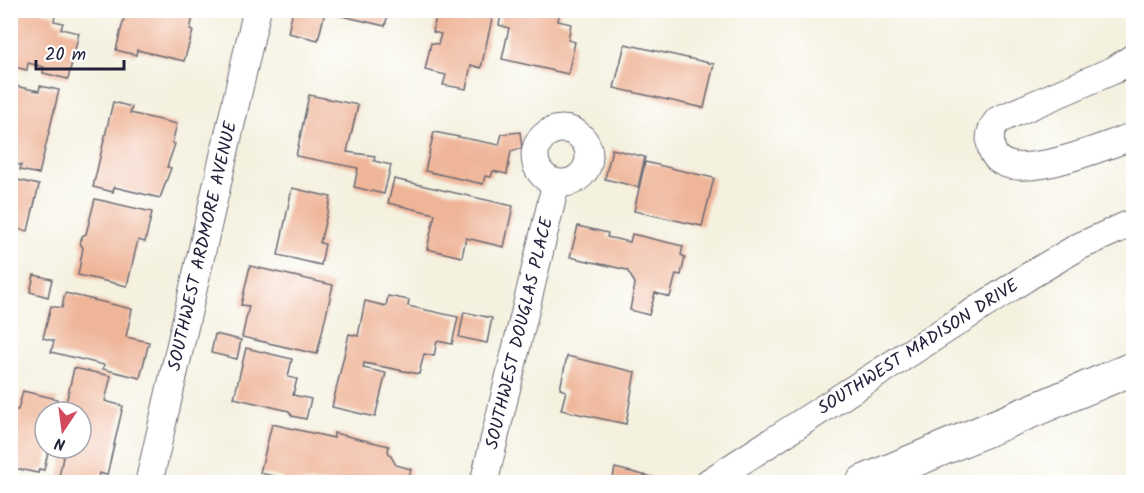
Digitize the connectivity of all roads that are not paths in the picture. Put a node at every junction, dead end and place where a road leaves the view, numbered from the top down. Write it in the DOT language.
graph roads {
  1 [pos="257,10"];
  2 [pos="1134,57"];
  3 [pos="1134,136"];
  4 [pos="556,183"];
  5 [pos="1134,222"];
  6 [pos="1134,368"];
  7 [pos="149,483"];
  8 [pos="484,483"];
  9 [pos="709,483"];
  10 [pos="863,483"];
  1 -- 7 [label="street, SOUTHWEST ARDMORE AVENUE"];
  2 -- 3 [label="street"];
  4 -- 8 [label="street, SOUTHWEST DOUGLAS PLACE"];
  5 -- 9 [label="street, SOUTHWEST MADISON DRIVE"];
  6 -- 10 [label="street"];
}
